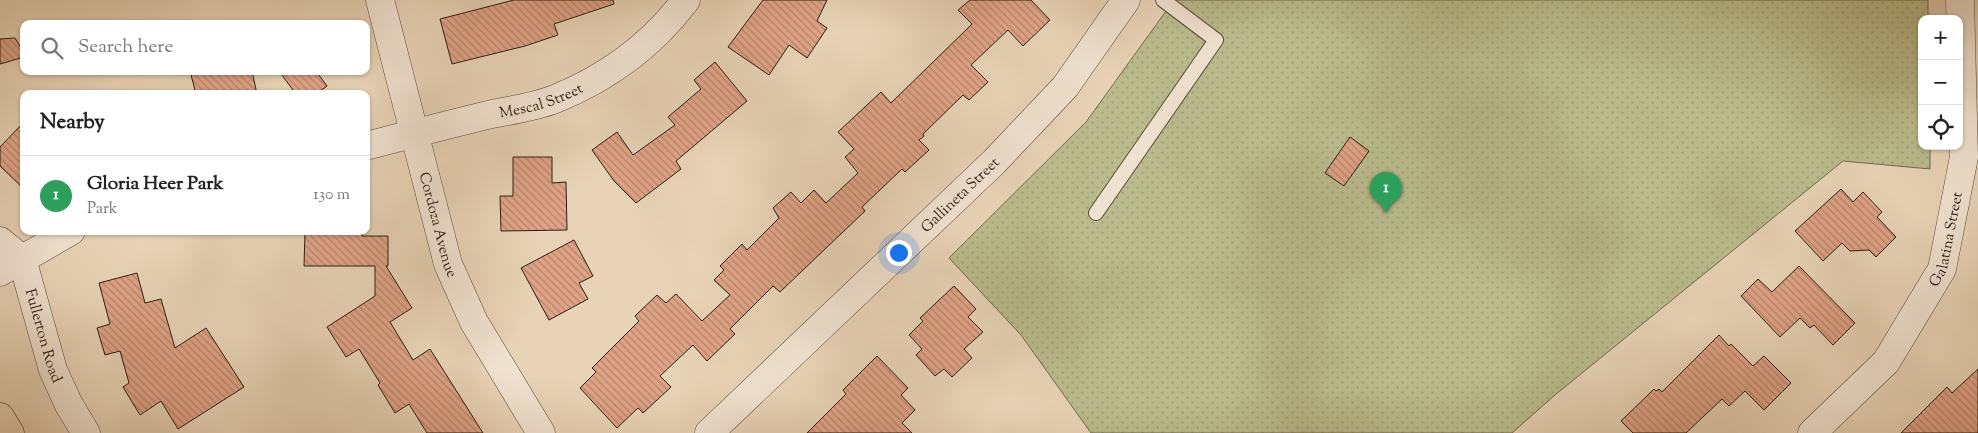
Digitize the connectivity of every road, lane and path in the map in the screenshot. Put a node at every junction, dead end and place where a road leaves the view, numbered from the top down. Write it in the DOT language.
graph roads {
  1 [pos="380,0"];
  2 [pos="686,0"];
  3 [pos="1126,0"];
  4 [pos="1163,0"];
  5 [pos="1960,0"];
  6 [pos="413,133"];
  7 [pos="370,145"];
  8 [pos="1971,156"];
  9 [pos="1096,213"];
  10 [pos="64,235"];
  11 [pos="0,241"];
  12 [pos="11,266"];
  13 [pos="0,417"];
  14 [pos="10,433"];
  15 [pos="86,433"];
  16 [pos="541,433"];
  17 [pos="708,433"];
  18 [pos="1812,433"];
  1 -- 6 [label="street, Cordoza Avenue"];
  2 -- 6 [label="street, Mescal Street"];
  3 -- 17 [label="street, Gallineta Street"];
  4 -- 9 [label="lane"];
  5 -- 8 [label="street, Galatina Street"];
  6 -- 7 [label="street, Mescal Street"];
  6 -- 16 [label="street, Cordoza Avenue"];
  8 -- 18 [label="street, Galatina Street"];
  10 -- 12 [label="street"];
  11 -- 12 [label="street"];
  12 -- 15 [label="street, Fullerton Road"];
  13 -- 14 [label="main road"];
}
